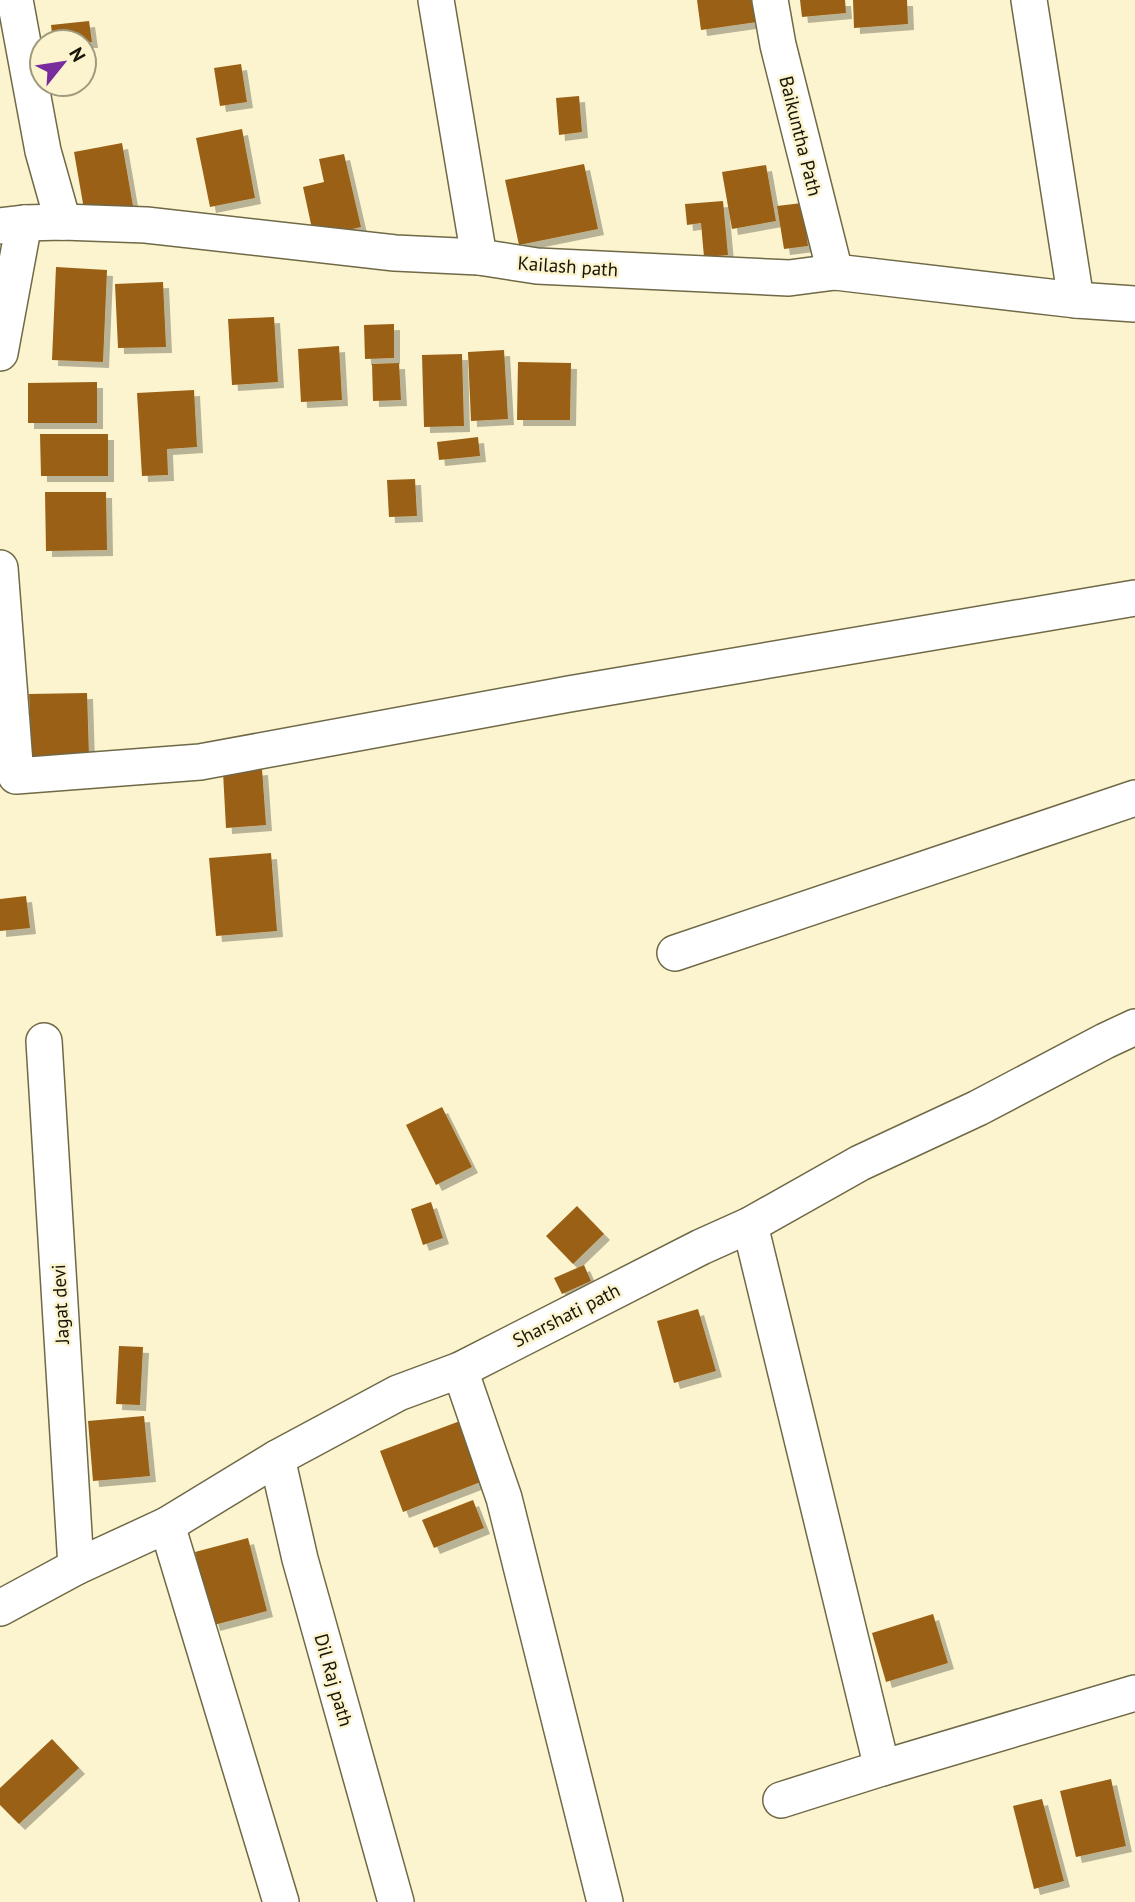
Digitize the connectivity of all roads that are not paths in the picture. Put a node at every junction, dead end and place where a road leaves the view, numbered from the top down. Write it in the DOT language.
graph roads {
  1 [pos="15,0"];
  2 [pos="436,0"];
  3 [pos="770,0"];
  4 [pos="1029,0"];
  5 [pos="63,222"];
  6 [pos="12,224"];
  7 [pos="479,257"];
  8 [pos="835,272"];
  9 [pos="1076,300"];
  10 [pos="1135,304"];
  11 [pos="0,353"];
  12 [pos="0,568"];
  13 [pos="1135,598"];
  14 [pos="1135,798"];
  15 [pos="675,953"];
  16 [pos="1135,1027"];
  17 [pos="44,1041"];
  18 [pos="750,1225"];
  19 [pos="460,1370"];
  20 [pos="276,1458"];
  21 [pos="167,1525"];
  22 [pos="76,1567"];
  23 [pos="0,1608"];
  24 [pos="1135,1693"];
  25 [pos="882,1768"];
  26 [pos="781,1800"];
  27 [pos="281,1902"];
  28 [pos="396,1902"];
  29 [pos="605,1902"];
  1 -- 5 [label="street"];
  2 -- 7 [label="street"];
  3 -- 8 [label="street, Baikuntha Path"];
  4 -- 9 [label="street"];
  5 -- 6 [label="street, Kailash path"];
  5 -- 7 [label="street, Kailash path"];
  6 -- 11 [label="street"];
  7 -- 8 [label="street, Kailash path"];
  8 -- 9 [label="street, Kailash path"];
  9 -- 10 [label="street, Kailash path"];
  12 -- 13 [label="street"];
  14 -- 15 [label="street"];
  16 -- 18 [label="street, Sharshati path"];
  17 -- 22 [label="street, Jagat devi"];
  18 -- 19 [label="street, Sharshati path"];
  18 -- 25 [label="street"];
  19 -- 20 [label="street, Sharshati path"];
  19 -- 29 [label="street"];
  20 -- 21 [label="street, Sharshati path"];
  20 -- 28 [label="street, Dil Raj path"];
  21 -- 22 [label="street, Sharshati path"];
  21 -- 27 [label="street"];
  22 -- 23 [label="street, Sharshati path"];
  24 -- 25 [label="street"];
  25 -- 26 [label="street"];
}
